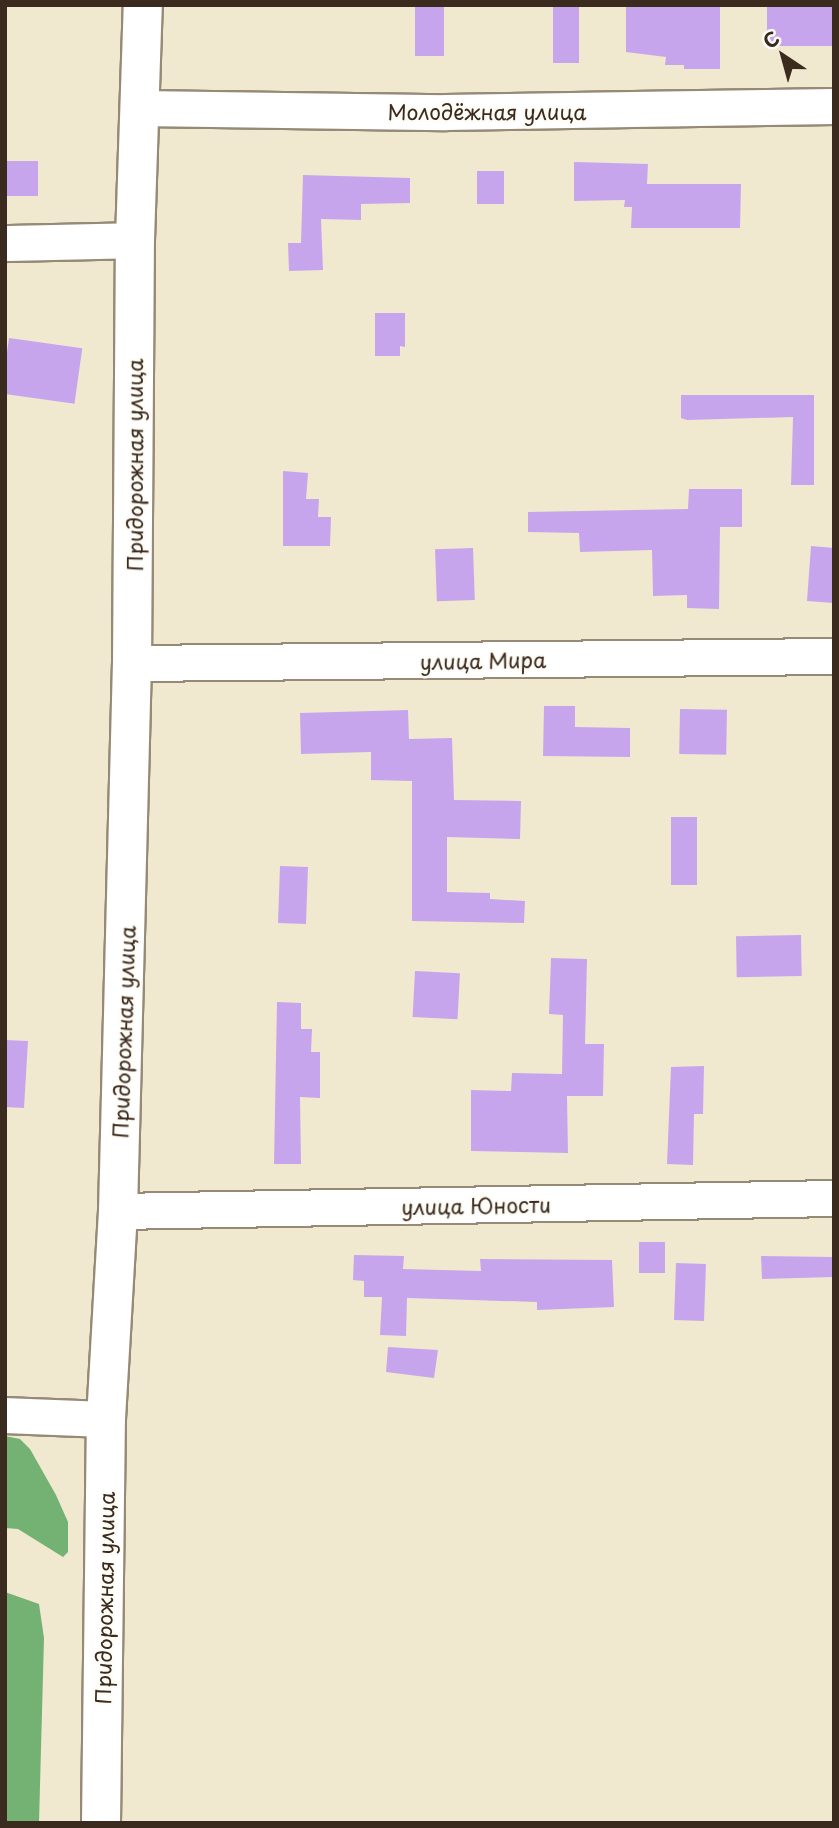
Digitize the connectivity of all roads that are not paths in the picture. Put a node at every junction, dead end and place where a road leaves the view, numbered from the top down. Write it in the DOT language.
graph roads {
  1 [pos="143,5"];
  2 [pos="834,106"];
  3 [pos="140,108"];
  4 [pos="135,240"];
  5 [pos="5,243"];
  6 [pos="834,656"];
  7 [pos="132,663"];
  8 [pos="834,1198"];
  9 [pos="118,1212"];
  10 [pos="5,1415"];
  11 [pos="106,1419"];
  12 [pos="101,1823"];
  1 -- 3 [label="street, Придорожная улица"];
  2 -- 3 [label="street, Молодёжная улица"];
  3 -- 4 [label="street, Придорожная улица"];
  4 -- 5 [label="street"];
  4 -- 7 [label="street, Придорожная улица"];
  6 -- 7 [label="street, улица Мира"];
  7 -- 9 [label="street, Придорожная улица"];
  8 -- 9 [label="street, улица Юности"];
  9 -- 11 [label="street, Придорожная улица"];
  10 -- 11 [label="street"];
  11 -- 12 [label="street, Придорожная улица"];
}
